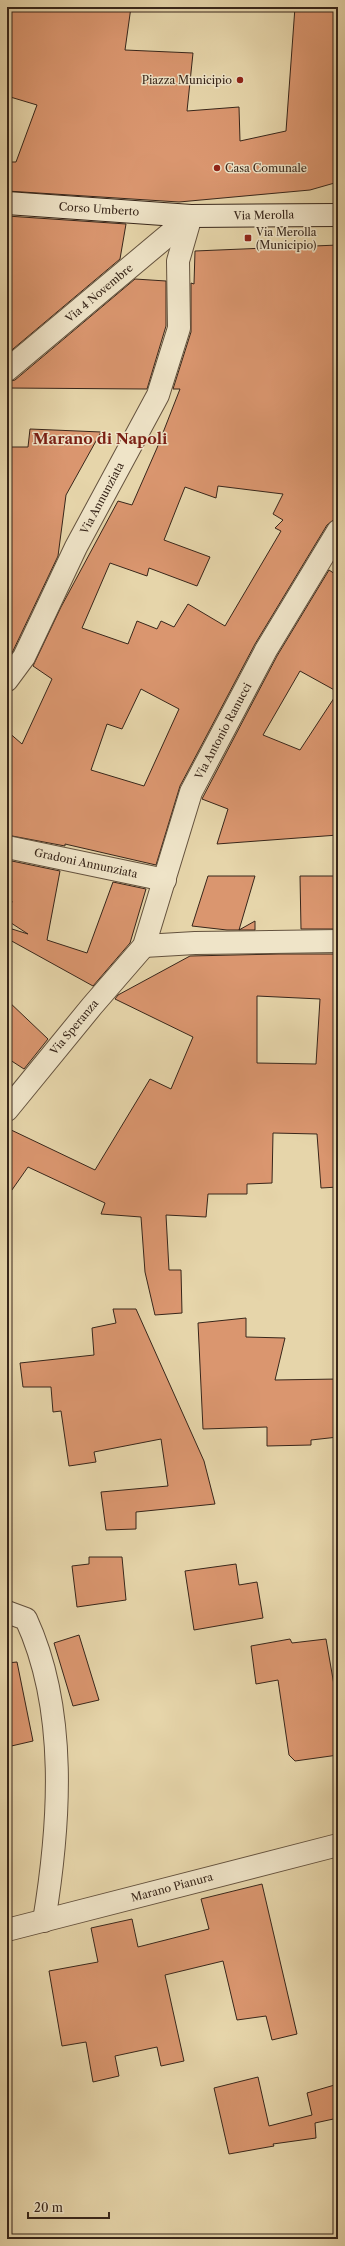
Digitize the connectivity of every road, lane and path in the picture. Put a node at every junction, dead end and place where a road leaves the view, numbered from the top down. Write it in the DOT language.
graph roads {
  1 [pos="7,203"];
  2 [pos="338,204"];
  3 [pos="306,214"];
  4 [pos="338,215"];
  5 [pos="191,216"];
  6 [pos="7,370"];
  7 [pos="338,531"];
  8 [pos="7,680"];
  9 [pos="7,847"];
  10 [pos="165,880"];
  11 [pos="338,942"];
  12 [pos="144,946"];
  13 [pos="7,1110"];
  14 [pos="7,1612"];
  15 [pos="338,1845"];
  16 [pos="44,1921"];
  17 [pos="7,1930"];
  1 -- 5 [label="street, Corso Umberto"];
  2 -- 3 [label="street"];
  3 -- 4 [label="street, Via Merolla"];
  3 -- 5 [label="street, Via Merolla"];
  5 -- 6 [label="street, Via 4 Novembre"];
  5 -- 8 [label="street, Via Annunziata"];
  7 -- 10 [label="street, Via Antonio Ranucci"];
  9 -- 10 [label="street, Gradoni Annunziata"];
  10 -- 12 [label="street, Via Antonio Ranucci"];
  11 -- 12 [label="street"];
  12 -- 13 [label="street, Via Speranza"];
  14 -- 16 [label="street"];
  15 -- 16 [label="street, Marano Pianura"];
  16 -- 17 [label="street, Marano Pianura"];
}
